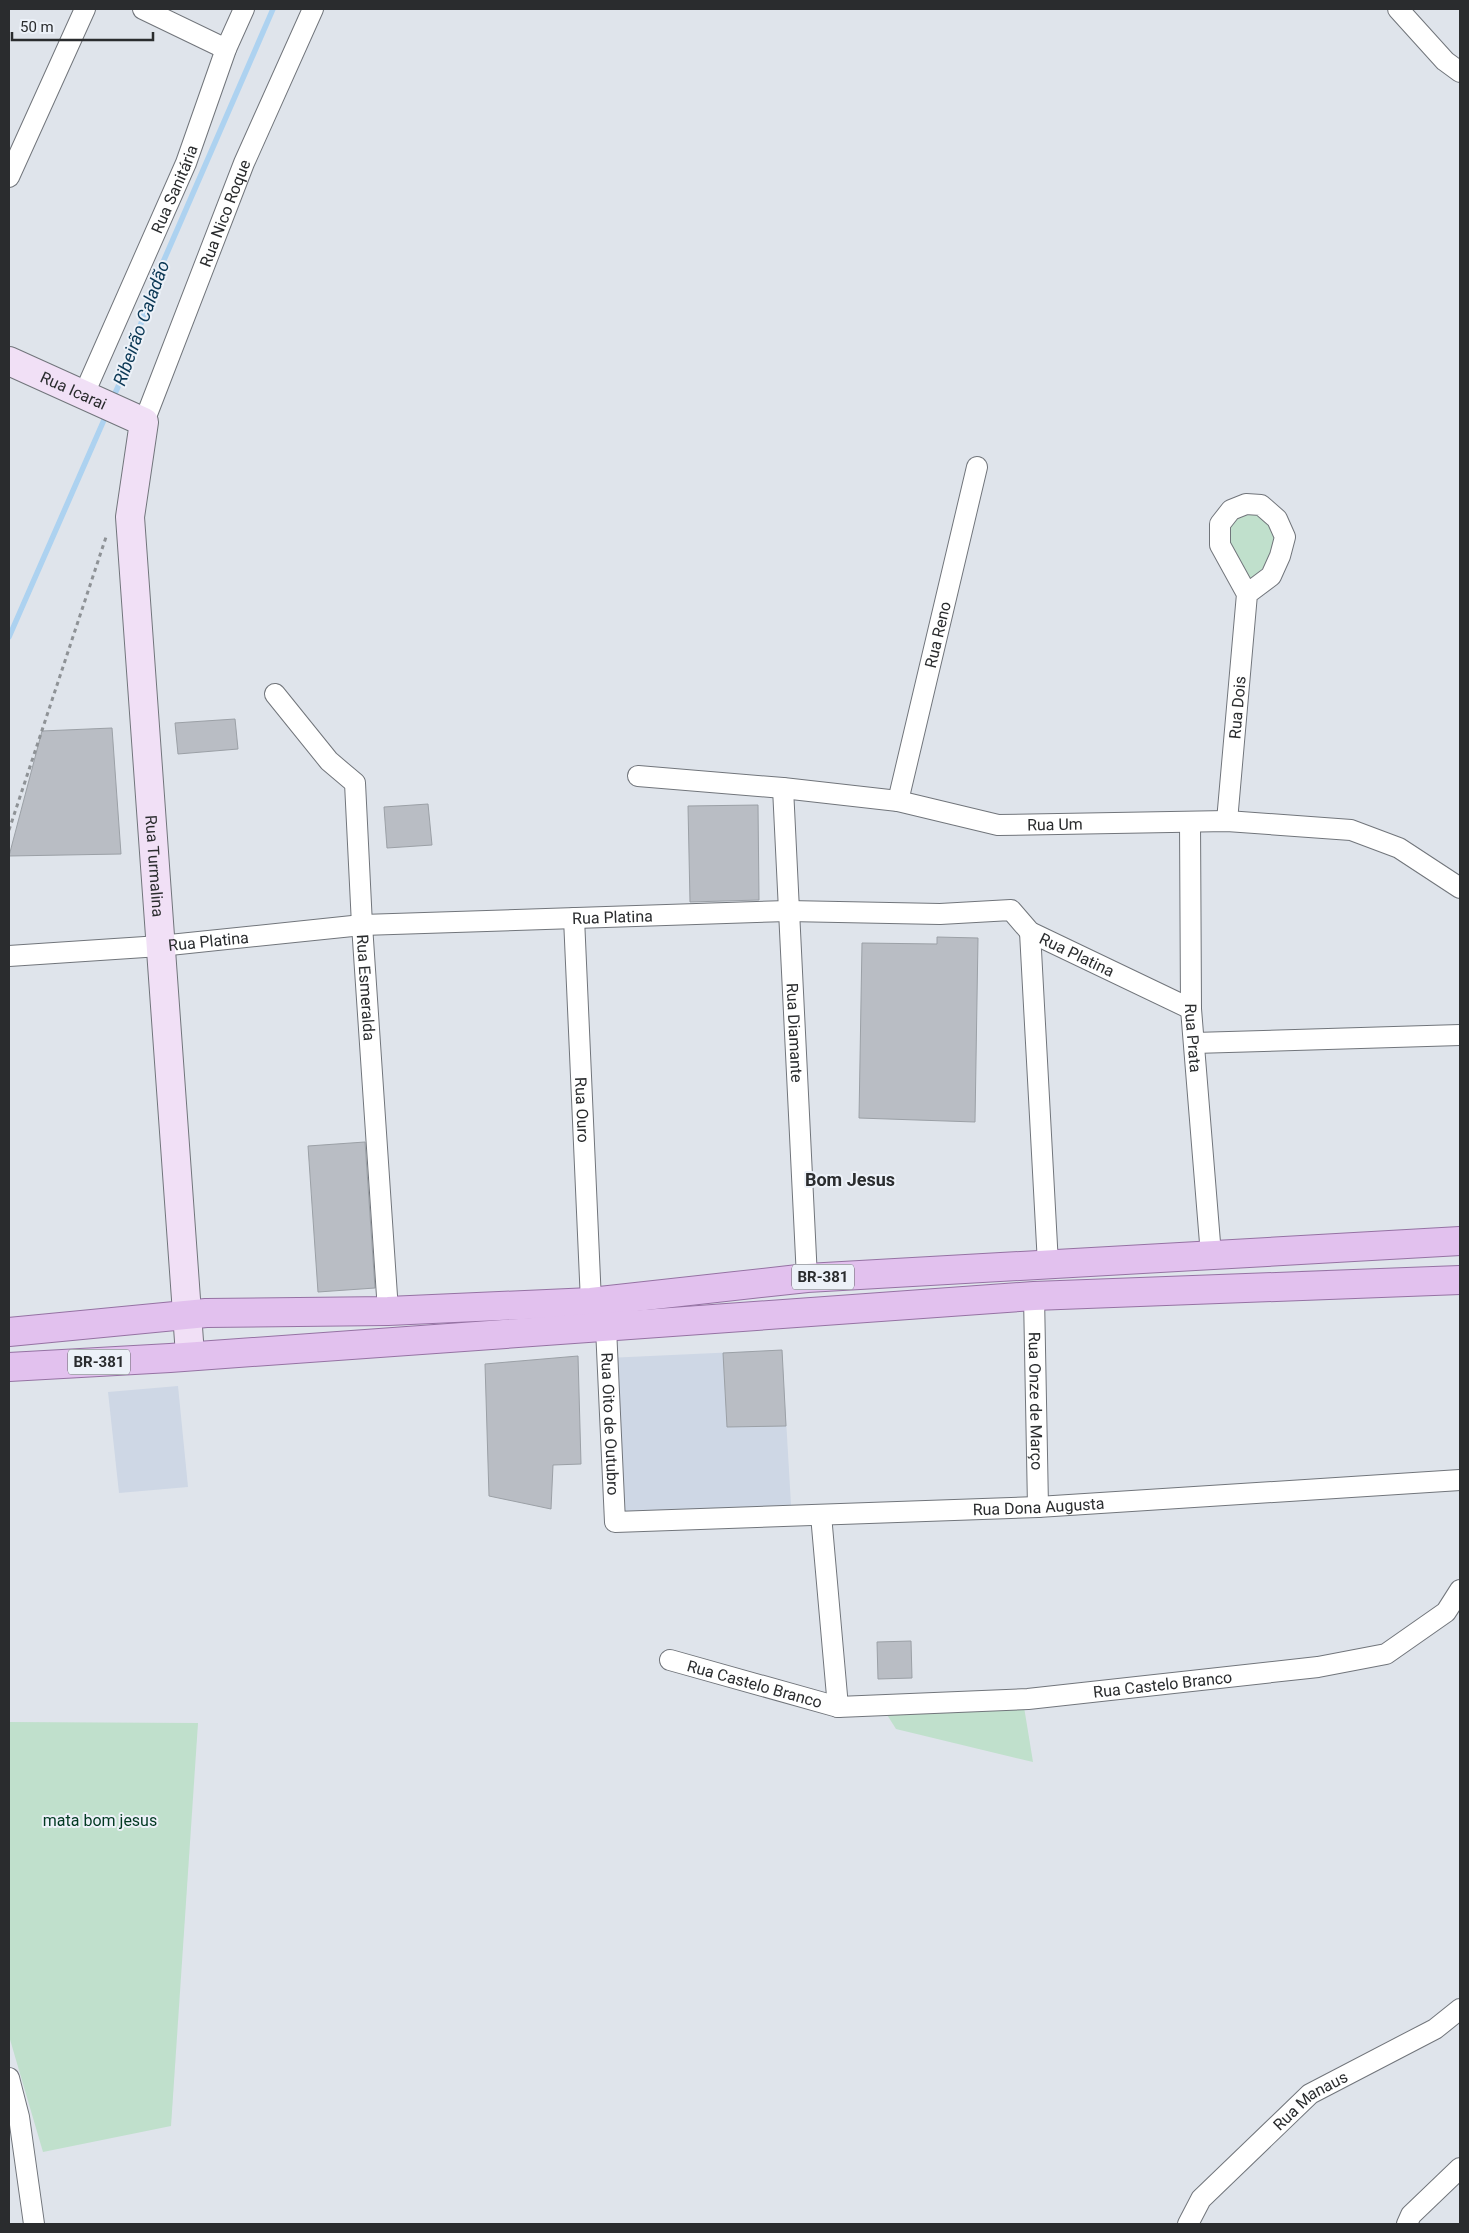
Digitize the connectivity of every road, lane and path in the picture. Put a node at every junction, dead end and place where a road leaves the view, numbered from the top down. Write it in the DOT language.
graph roads {
  1 [pos="85,9"];
  2 [pos="143,9"];
  3 [pos="244,9"];
  4 [pos="313,9"];
  5 [pos="1398,9"];
  6 [pos="226,49"];
  7 [pos="1460,72"];
  8 [pos="9,177"];
  9 [pos="9,361"];
  10 [pos="89,396"];
  11 [pos="142,421"];
  12 [pos="977,467"];
  13 [pos="109,527"];
  14 [pos="1248,594"];
  15 [pos="275,694"];
  16 [pos="638,776"];
  17 [pos="783,788"];
  18 [pos="898,801"];
  19 [pos="1227,821"];
  20 [pos="1190,822"];
  21 [pos="9,830"];
  22 [pos="1460,888"];
  23 [pos="788,910"];
  24 [pos="574,918"];
  25 [pos="362,925"];
  26 [pos="1030,932"];
  27 [pos="160,946"];
  28 [pos="9,956"];
  29 [pos="1191,1009"];
  30 [pos="1460,1034"];
  31 [pos="1194,1043"];
  32 [pos="1460,1241"];
  33 [pos="1212,1255"];
  34 [pos="1048,1264"];
  35 [pos="807,1278"];
  36 [pos="1460,1280"];
  37 [pos="1034,1296"];
  38 [pos="591,1302"];
  39 [pos="388,1311"];
  40 [pos="186,1316"];
  41 [pos="606,1328"];
  42 [pos="9,1332"];
  43 [pos="190,1356"];
  44 [pos="10,1367"];
  45 [pos="1460,1480"];
  46 [pos="1038,1507"];
  47 [pos="820,1515"];
  48 [pos="615,1522"];
  49 [pos="1460,1590"];
  50 [pos="670,1660"];
  51 [pos="838,1707"];
  52 [pos="1460,2009"];
  53 [pos="9,2078"];
  54 [pos="1460,2168"];
  55 [pos="34,2224"];
  56 [pos="1188,2224"];
  57 [pos="1407,2224"];
  1 -- 8 [label="street"];
  2 -- 6 [label="street"];
  3 -- 6 [label="street, Rua Sanitária"];
  4 -- 11 [label="street, Rua Nico Roque"];
  5 -- 7 [label="street"];
  6 -- 10 [label="street, Rua Sanitária"];
  9 -- 10 [label="main road, Rua Icarai"];
  10 -- 11 [label="main road, Rua Icarai"];
  11 -- 27 [label="main road, Rua Turmalina"];
  12 -- 18 [label="street, Rua Reno"];
  13 -- 21 [label="path"];
  14 -- 19 [label="street, Rua Dois"];
  15 -- 25 [label="street, Rua Esmeralda"];
  16 -- 17 [label="street, Rua Um"];
  17 -- 18 [label="street, Rua Um"];
  17 -- 23 [label="street, Rua Diamante"];
  18 -- 20 [label="street, Rua Um"];
  19 -- 20 [label="street, Rua Um"];
  19 -- 22 [label="street, Rua Um"];
  20 -- 29 [label="street, Rua Prata"];
  23 -- 24 [label="street, Rua Platina"];
  23 -- 26 [label="street, Rua Platina"];
  23 -- 35 [label="street, Rua Diamante"];
  24 -- 25 [label="street, Rua Platina"];
  24 -- 38 [label="street, Rua Ouro"];
  25 -- 27 [label="street, Rua Platina"];
  25 -- 39 [label="street, Rua Esmeralda"];
  26 -- 29 [label="street, Rua Platina"];
  26 -- 34 [label="street"];
  27 -- 28 [label="street, Rua Platina"];
  27 -- 40 [label="main road, Rua Turmalina"];
  29 -- 31 [label="street, Rua Prata"];
  30 -- 31 [label="street"];
  31 -- 33 [label="street, Rua Prata"];
  32 -- 33 [label="main road, BR-381"];
  33 -- 34 [label="main road, BR-381"];
  34 -- 35 [label="main road, BR-381"];
  35 -- 38 [label="main road, BR-381"];
  36 -- 37 [label="main road, BR-381"];
  37 -- 41 [label="main road, BR-381"];
  37 -- 46 [label="street, Rua Onze de Março"];
  38 -- 39 [label="main road, BR-381"];
  39 -- 40 [label="main road, BR-381"];
  40 -- 42 [label="main road, BR-381"];
  40 -- 43 [label="main road, Rua Turmalina"];
  41 -- 43 [label="main road, BR-381"];
  41 -- 48 [label="street, Rua Oito de Outubro"];
  43 -- 44 [label="main road, BR-381"];
  45 -- 46 [label="street, Rua Dona Augusta"];
  46 -- 47 [label="street, Rua Dona Augusta"];
  47 -- 48 [label="street, Rua Dona Augusta"];
  47 -- 51 [label="street, Rua Castelo Branco"];
  49 -- 51 [label="street, Rua Castelo Branco"];
  50 -- 51 [label="street, Rua Castelo Branco"];
  52 -- 56 [label="street, Rua Manaus"];
  53 -- 55 [label="street"];
  54 -- 57 [label="street"];
}
